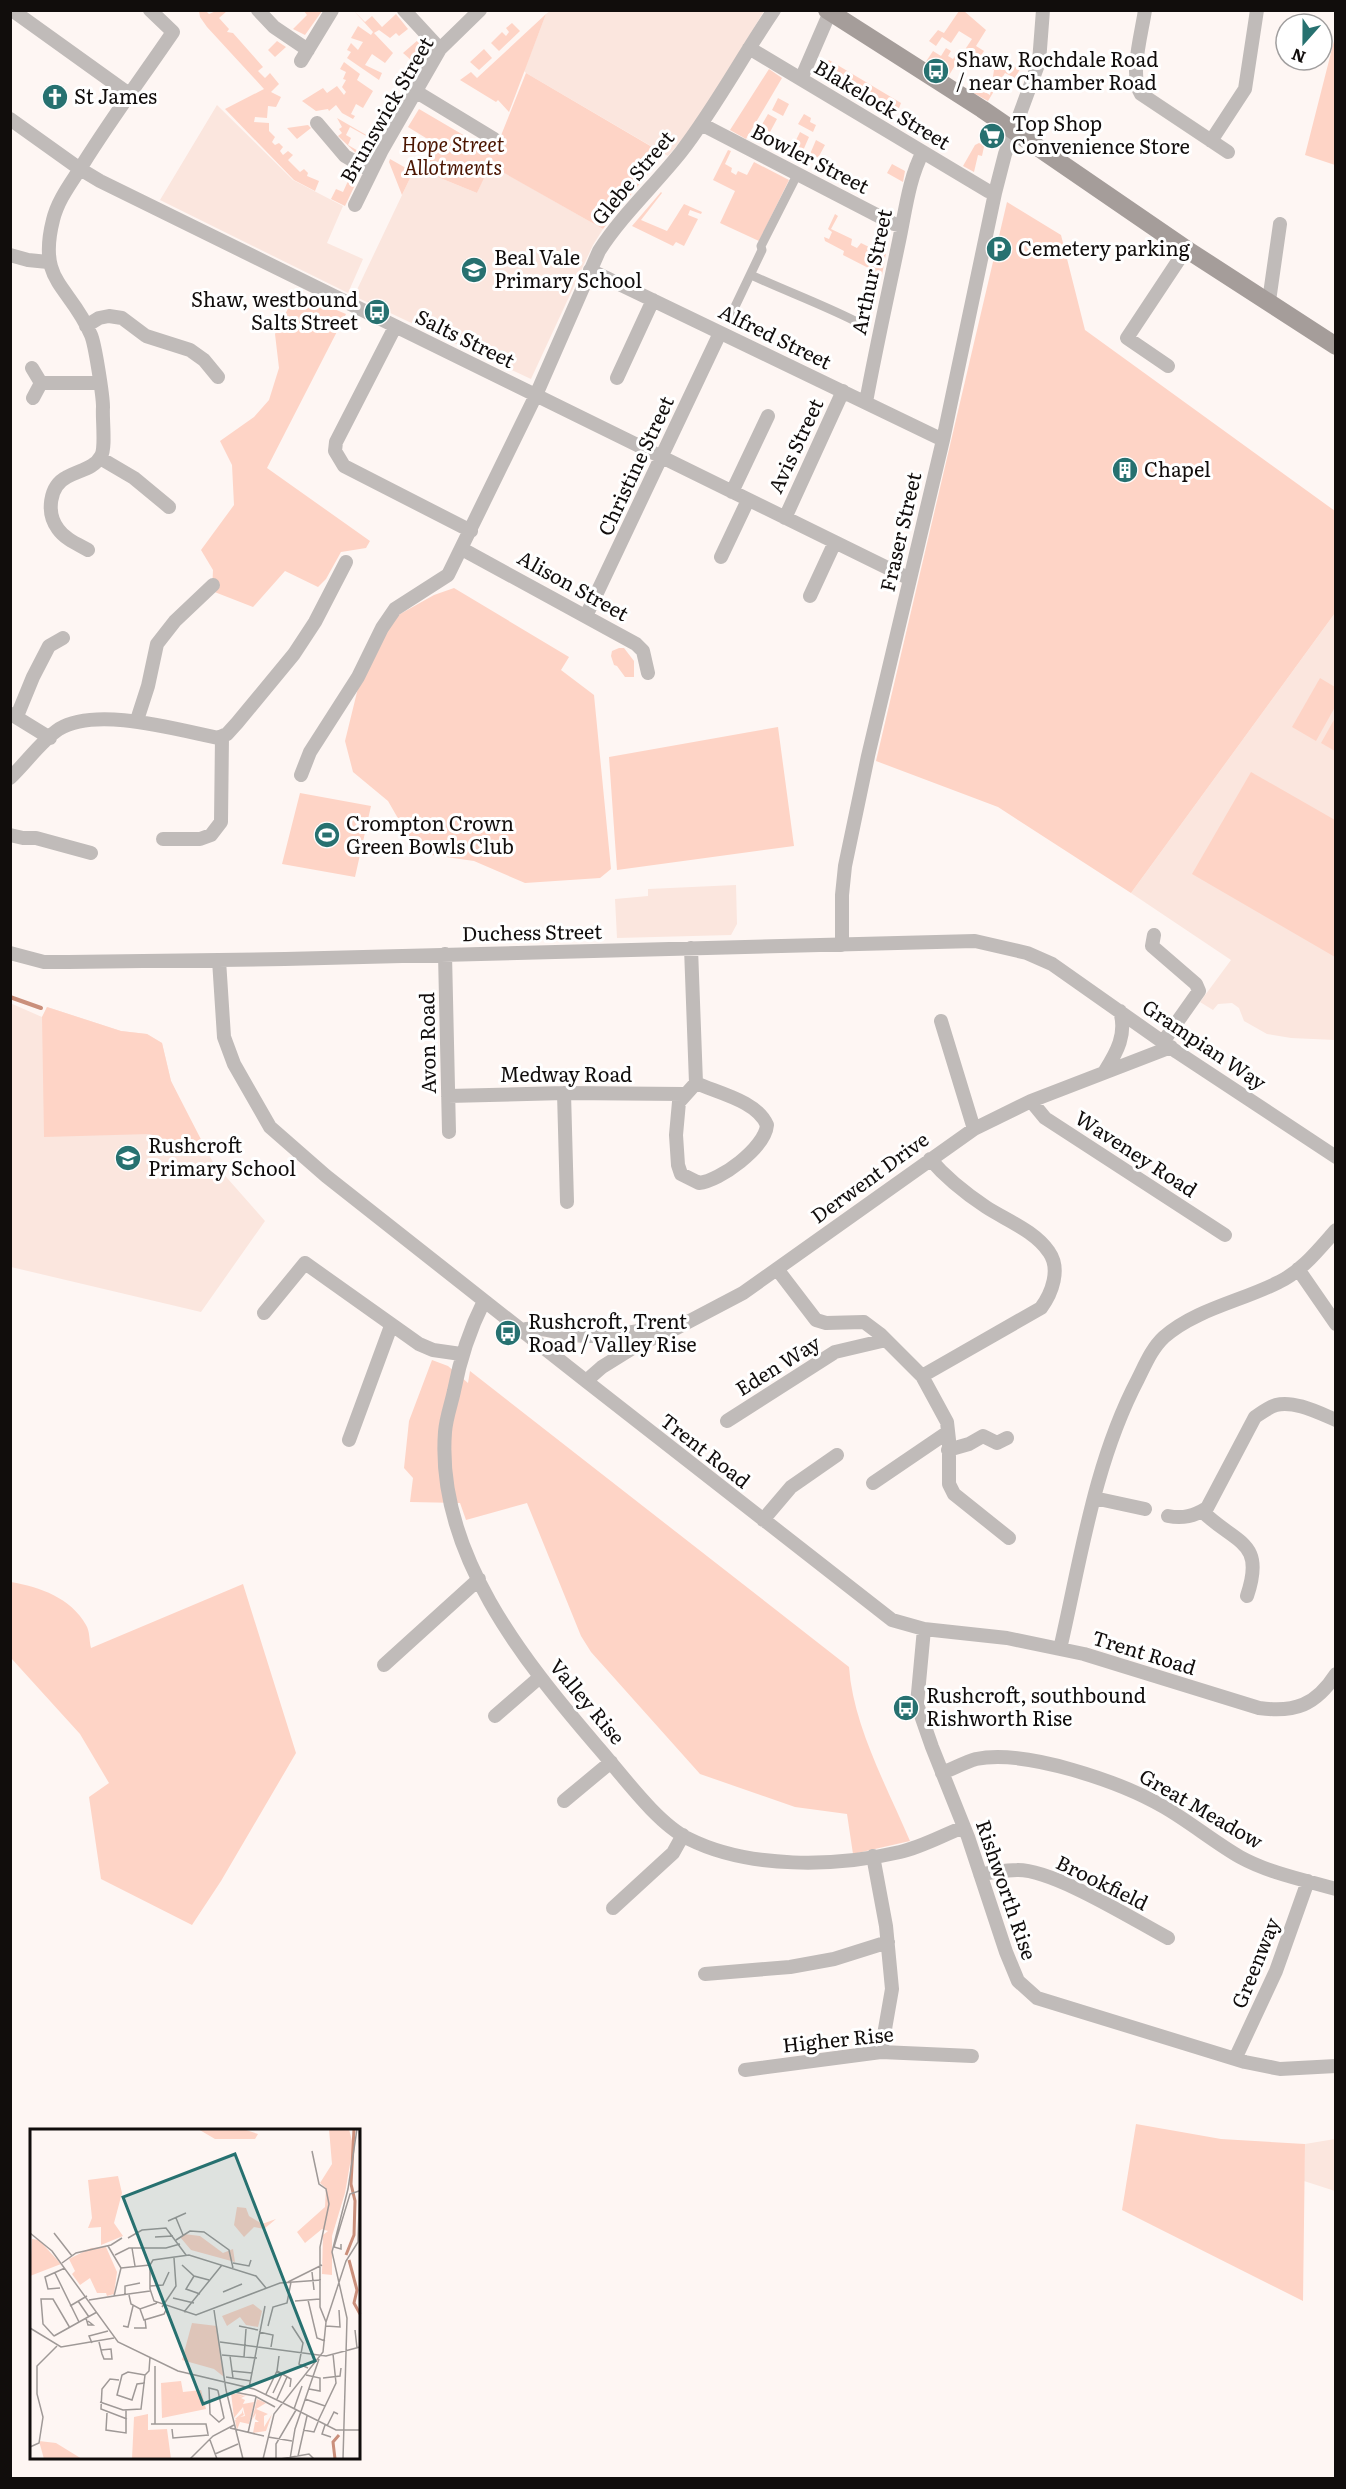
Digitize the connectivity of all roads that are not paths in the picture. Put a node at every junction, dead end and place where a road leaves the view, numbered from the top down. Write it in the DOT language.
graph roads {
  1 [pos="150,10"];
  2 [pos="258,10"];
  3 [pos="332,10"];
  4 [pos="404,10"];
  5 [pos="480,10"];
  6 [pos="774,10"];
  7 [pos="1043,10"];
  8 [pos="1145,10"];
  9 [pos="1257,10"];
  10 [pos="13,11"];
  11 [pos="828,11"];
  12 [pos="749,48"];
  13 [pos="440,49"];
  14 [pos="801,79"];
  15 [pos="416,91"];
  16 [pos="129,94"];
  17 [pos="10,118"];
  18 [pos="317,123"];
  19 [pos="701,124"];
  20 [pos="1014,130"];
  21 [pos="494,139"];
  22 [pos="1211,141"];
  23 [pos="924,152"];
  24 [pos="1228,153"];
  25 [pos="80,169"];
  26 [pos="371,171"];
  27 [pos="796,175"];
  28 [pos="995,193"];
  29 [pos="355,205"];
  30 [pos="1280,224"];
  31 [pos="902,226"];
  32 [pos="1186,249"];
  33 [pos="10,255"];
  34 [pos="48,262"];
  35 [pos="590,270"];
  36 [pos="751,274"];
  37 [pos="653,300"];
  38 [pos="1269,301"];
  39 [pos="731,315"];
  40 [pos="855,321"];
  41 [pos="86,326"];
  42 [pos="395,327"];
  43 [pos="720,333"];
  44 [pos="1335,346"];
  45 [pos="1168,366"];
  46 [pos="32,368"];
  47 [pos="218,377"];
  48 [pos="617,378"];
  49 [pos="41,383"];
  50 [pos="100,383"];
  51 [pos="843,391"];
  52 [pos="536,395"];
  53 [pos="33,398"];
  54 [pos="866,402"];
  55 [pos="768,416"];
  56 [pos="943,440"];
  57 [pos="100,458"];
  58 [pos="663,458"];
  59 [pos="732,492"];
  60 [pos="748,500"];
  61 [pos="169,507"];
  62 [pos="785,518"];
  63 [pos="471,531"];
  64 [pos="835,542"];
  65 [pos="462,549"];
  66 [pos="88,550"];
  67 [pos="721,557"];
  68 [pos="346,562"];
  69 [pos="910,579"];
  70 [pos="213,585"];
  71 [pos="810,596"];
  72 [pos="586,616"];
  73 [pos="63,638"];
  74 [pos="648,672"];
  75 [pos="14,715"];
  76 [pos="137,720"];
  77 [pos="222,737"];
  78 [pos="50,738"];
  79 [pos="301,775"];
  80 [pos="10,778"];
  81 [pos="10,835"];
  82 [pos="164,839"];
  83 [pos="91,854"];
  84 [pos="1154,935"];
  85 [pos="842,945"];
  86 [pos="691,948"];
  87 [pos="10,953"];
  88 [pos="445,954"];
  89 [pos="219,960"];
  90 [pos="1052,964"];
  91 [pos="1120,1011"];
  92 [pos="941,1021"];
  93 [pos="1167,1045"];
  94 [pos="1105,1071"];
  95 [pos="696,1083"];
  96 [pos="564,1093"];
  97 [pos="684,1094"];
  98 [pos="448,1096"];
  99 [pos="1031,1101"];
  100 [pos="974,1129"];
  101 [pos="449,1132"];
  102 [pos="1335,1155"];
  103 [pos="930,1160"];
  104 [pos="567,1202"];
  105 [pos="1335,1230"];
  106 [pos="1225,1235"];
  107 [pos="777,1269"];
  108 [pos="1298,1269"];
  109 [pos="484,1301"];
  110 [pos="264,1313"];
  111 [pos="1335,1324"];
  112 [pos="391,1326"];
  113 [pos="521,1330"];
  114 [pos="667,1333"];
  115 [pos="886,1340"];
  116 [pos="461,1354"];
  117 [pos="922,1376"];
  118 [pos="586,1381"];
  119 [pos="1335,1420"];
  120 [pos="727,1421"];
  121 [pos="948,1432"];
  122 [pos="1007,1438"];
  123 [pos="349,1440"];
  124 [pos="948,1450"];
  125 [pos="837,1455"];
  126 [pos="873,1483"];
  127 [pos="1094,1498"];
  128 [pos="1145,1509"];
  129 [pos="1202,1511"];
  130 [pos="1168,1516"];
  131 [pos="763,1520"];
  132 [pos="1009,1538"];
  133 [pos="479,1579"];
  134 [pos="1247,1596"];
  135 [pos="924,1629"];
  136 [pos="1060,1649"];
  137 [pos="384,1665"];
  138 [pos="1335,1674"];
  139 [pos="540,1677"];
  140 [pos="495,1716"];
  141 [pos="611,1762"];
  142 [pos="942,1773"];
  143 [pos="564,1801"];
  144 [pos="964,1827"];
  145 [pos="683,1835"];
  146 [pos="873,1856"];
  147 [pos="980,1874"];
  148 [pos="1308,1881"];
  149 [pos="1335,1889"];
  150 [pos="612,1908"];
  151 [pos="1168,1938"];
  152 [pos="888,1942"];
  153 [pos="705,1974"];
  154 [pos="881,2052"];
  155 [pos="972,2056"];
  156 [pos="1235,2059"];
  157 [pos="1335,2066"];
  158 [pos="745,2070"];
  1 -- 16 [label="street"];
  2 -- 3 [label="street"];
  4 -- 13 [label="street"];
  5 -- 13 [label="street, Brunswick Street"];
  6 -- 12 [label="street, Glebe Street"];
  7 -- 20 [label="street, Fraser Street"];
  8 -- 22 [label="street"];
  9 -- 22 [label="street"];
  10 -- 16 [label="street"];
  11 -- 14 [label="street"];
  11 -- 20 [label="main road"];
  12 -- 14 [label="street, Blakelock Street"];
  12 -- 19 [label="street, Glebe Street"];
  13 -- 15 [label="street, Brunswick Street"];
  14 -- 23 [label="street, Blakelock Street"];
  15 -- 21 [label="street"];
  15 -- 26 [label="street, Brunswick Street"];
  16 -- 25 [label="street"];
  17 -- 25 [label="street, Salts Street"];
  18 -- 26 [label="street"];
  19 -- 27 [label="street, Bowler Street"];
  19 -- 35 [label="street, Glebe Street"];
  20 -- 28 [label="street, Fraser Street"];
  20 -- 32 [label="main road"];
  22 -- 24 [label="street"];
  23 -- 28 [label="street, Blakelock Street"];
  23 -- 31 [label="street, Arthur Street"];
  25 -- 34 [label="street"];
  25 -- 42 [label="street, Salts Street"];
  26 -- 29 [label="street, Brunswick Street"];
  27 -- 31 [label="street, Bowler Street"];
  27 -- 36 [label="street"];
  28 -- 56 [label="street, Fraser Street"];
  30 -- 38 [label="street"];
  31 -- 54 [label="street, Arthur Street"];
  32 -- 38 [label="main road"];
  32 -- 45 [label="street"];
  33 -- 34 [label="street"];
  34 -- 41 [label="street"];
  35 -- 37 [label="street, Alfred Street"];
  35 -- 52 [label="street, Glebe Street"];
  36 -- 39 [label="street"];
  36 -- 40 [label="street"];
  37 -- 43 [label="street, Alfred Street"];
  37 -- 48 [label="street"];
  38 -- 44 [label="main road"];
  41 -- 47 [label="street"];
  41 -- 50 [label="street"];
  42 -- 52 [label="street, Salts Street"];
  42 -- 63 [label="street"];
  43 -- 51 [label="street, Alfred Street"];
  43 -- 58 [label="street, Christine Street"];
  46 -- 49 [label="street"];
  49 -- 50 [label="street"];
  49 -- 53 [label="street"];
  50 -- 57 [label="street"];
  51 -- 54 [label="street, Alfred Street"];
  51 -- 62 [label="street, Avis Street"];
  52 -- 58 [label="street, Salts Street"];
  52 -- 63 [label="street, Glebe Street"];
  54 -- 56 [label="street, Alfred Street"];
  55 -- 59 [label="street"];
  56 -- 69 [label="street, Fraser Street"];
  57 -- 61 [label="street"];
  57 -- 66 [label="street"];
  58 -- 59 [label="street, Salts Street"];
  58 -- 72 [label="street, Christine Street"];
  59 -- 60 [label="street, Salts Street"];
  60 -- 62 [label="street, Salts Street"];
  60 -- 67 [label="street"];
  62 -- 64 [label="street, Salts Street"];
  63 -- 65 [label="street, Glebe Street"];
  64 -- 69 [label="street, Salts Street"];
  64 -- 71 [label="street"];
  65 -- 72 [label="street, Alison Street"];
  65 -- 79 [label="street, Glebe Street"];
  68 -- 77 [label="street"];
  69 -- 85 [label="street, Fraser Street"];
  70 -- 76 [label="street"];
  72 -- 74 [label="street, Alison Street"];
  73 -- 75 [label="street"];
  75 -- 78 [label="street"];
  76 -- 77 [label="street"];
  76 -- 78 [label="street"];
  77 -- 82 [label="street"];
  78 -- 80 [label="street"];
  81 -- 83 [label="street"];
  84 -- 93 [label="street"];
  85 -- 86 [label="street, Duchess Street"];
  85 -- 90 [label="street, Duchess Street"];
  86 -- 88 [label="street, Duchess Street"];
  86 -- 95 [label="street"];
  87 -- 89 [label="street, Duchess Street"];
  88 -- 89 [label="street, Duchess Street"];
  88 -- 98 [label="street, Avon Road"];
  89 -- 109 [label="street, Trent Road"];
  90 -- 91 [label="street, Grampian Way"];
  91 -- 93 [label="street, Grampian Way"];
  91 -- 94 [label="street"];
  92 -- 100 [label="street"];
  93 -- 94 [label="street, Derwent Drive"];
  93 -- 102 [label="street, Grampian Way"];
  94 -- 99 [label="street, Derwent Drive"];
  95 -- 97 [label="street"];
  95 -- 97 [label="street"];
  96 -- 97 [label="street, Medway Road"];
  96 -- 98 [label="street, Medway Road"];
  96 -- 104 [label="street"];
  98 -- 101 [label="street, Avon Road"];
  99 -- 100 [label="street, Derwent Drive"];
  99 -- 106 [label="street, Waveney Road"];
  100 -- 103 [label="street, Derwent Drive"];
  103 -- 107 [label="street, Derwent Drive"];
  103 -- 117 [label="street"];
  105 -- 108 [label="street"];
  107 -- 114 [label="street, Derwent Drive"];
  107 -- 115 [label="street"];
  108 -- 111 [label="street"];
  108 -- 127 [label="street"];
  109 -- 113 [label="street, Trent Road"];
  109 -- 116 [label="street, Valley Rise"];
  110 -- 112 [label="street"];
  112 -- 116 [label="street"];
  112 -- 123 [label="street"];
  113 -- 114 [label="street"];
  113 -- 118 [label="street, Trent Road"];
  114 -- 118 [label="street, Derwent Drive"];
  115 -- 117 [label="street"];
  115 -- 120 [label="street, Eden Way"];
  116 -- 133 [label="street, Valley Rise"];
  117 -- 121 [label="street"];
  118 -- 131 [label="street, Trent Road"];
  119 -- 129 [label="street"];
  121 -- 124 [label="street"];
  121 -- 126 [label="street"];
  122 -- 124 [label="street"];
  124 -- 132 [label="street"];
  125 -- 131 [label="street"];
  127 -- 128 [label="street"];
  127 -- 136 [label="street"];
  129 -- 130 [label="street"];
  129 -- 134 [label="street"];
  131 -- 135 [label="street, Trent Road"];
  133 -- 137 [label="street"];
  133 -- 139 [label="street, Valley Rise"];
  135 -- 136 [label="street, Trent Road"];
  135 -- 142 [label="street, Rishworth Rise"];
  136 -- 138 [label="street, Trent Road"];
  139 -- 140 [label="street"];
  139 -- 141 [label="street, Valley Rise"];
  141 -- 143 [label="street"];
  141 -- 145 [label="street, Valley Rise"];
  142 -- 144 [label="street, Rishworth Rise"];
  142 -- 148 [label="street, Great Meadow"];
  144 -- 146 [label="street, Valley Rise"];
  144 -- 147 [label="street, Rishworth Rise"];
  145 -- 146 [label="street, Valley Rise"];
  145 -- 150 [label="street"];
  146 -- 152 [label="street"];
  147 -- 151 [label="street, Brookfield"];
  147 -- 156 [label="street, Rishworth Rise"];
  148 -- 149 [label="street, Great Meadow"];
  148 -- 156 [label="street, Greenway"];
  152 -- 153 [label="street"];
  152 -- 154 [label="street"];
  154 -- 155 [label="street, Higher Rise"];
  154 -- 158 [label="street, Higher Rise"];
  156 -- 157 [label="street, Rishworth Rise"];
}
